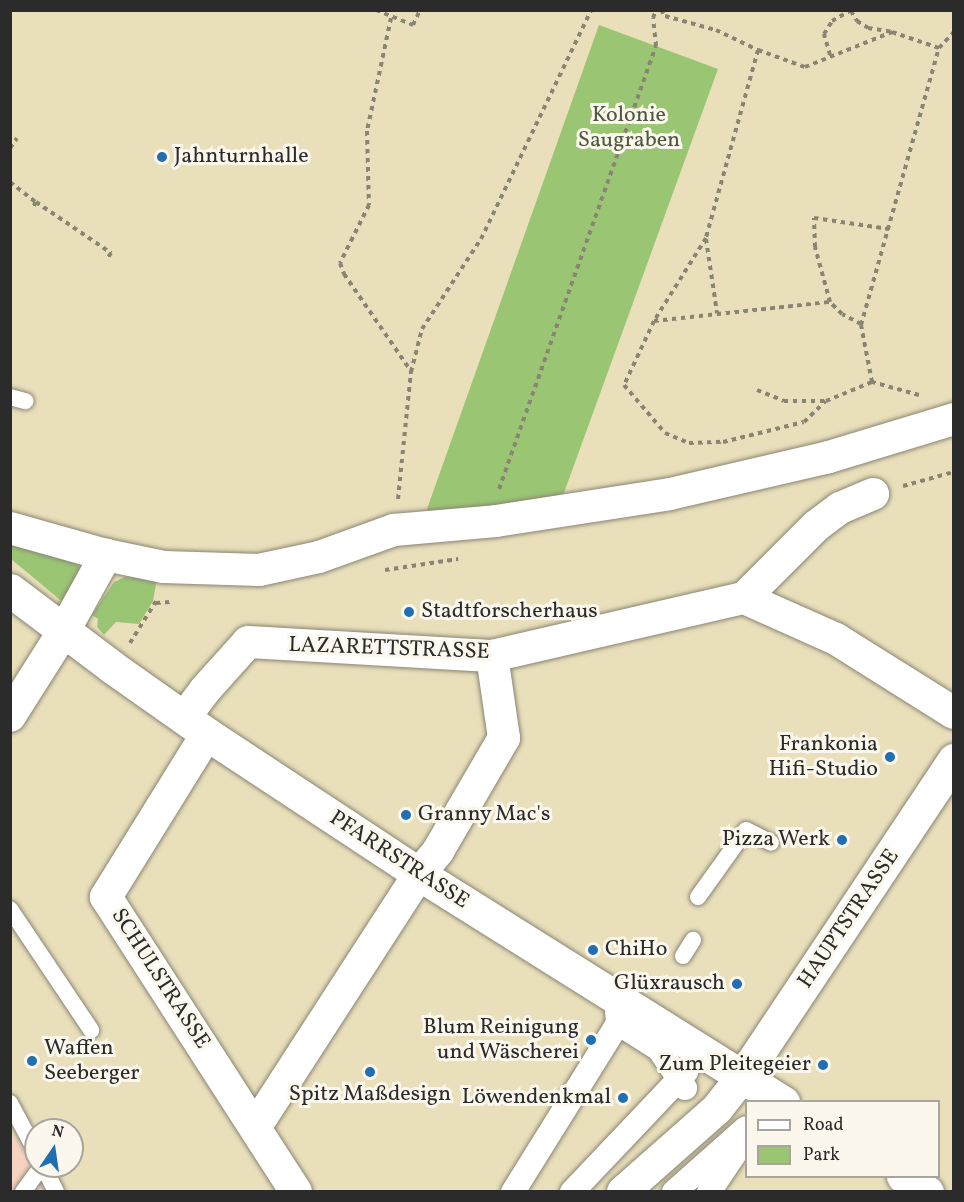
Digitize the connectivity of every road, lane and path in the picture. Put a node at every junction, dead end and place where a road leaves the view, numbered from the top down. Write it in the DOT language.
graph roads {
  1 [pos="376,10"];
  2 [pos="420,10"];
  3 [pos="656,10"];
  4 [pos="661,10"];
  5 [pos="851,11"];
  6 [pos="589,12"];
  7 [pos="391,18"];
  8 [pos="892,32"];
  9 [pos="954,32"];
  10 [pos="939,48"];
  11 [pos="758,50"];
  12 [pos="830,55"];
  13 [pos="17,138"];
  14 [pos="10,148"];
  15 [pos="10,182"];
  16 [pos="36,202"];
  17 [pos="32,209"];
  18 [pos="889,229"];
  19 [pos="706,238"];
  20 [pos="107,259"];
  21 [pos="830,302"];
  22 [pos="717,313"];
  23 [pos="654,321"];
  24 [pos="861,325"];
  25 [pos="411,372"];
  26 [pos="872,382"];
  27 [pos="757,390"];
  28 [pos="826,401"];
  29 [pos="949,420"];
  30 [pos="954,472"];
  31 [pos="873,494"];
  32 [pos="496,521"];
  33 [pos="10,528"];
  34 [pos="394,530"];
  35 [pos="106,555"];
  36 [pos="164,567"];
  37 [pos="10,590"];
  38 [pos="744,598"];
  39 [pos="65,629"];
  40 [pos="492,656"];
  41 [pos="111,667"];
  42 [pos="954,713"];
  43 [pos="10,716"];
  44 [pos="195,726"];
  45 [pos="954,760"];
  46 [pos="771,843"];
  47 [pos="419,874"];
  48 [pos="698,897"];
  49 [pos="10,909"];
  50 [pos="693,940"];
  51 [pos="683,956"];
  52 [pos="618,1011"];
  53 [pos="91,1030"];
  54 [pos="743,1076"];
  55 [pos="781,1100"];
  56 [pos="10,1103"];
  57 [pos="256,1126"];
  58 [pos="24,1129"];
  59 [pos="745,1129"];
  60 [pos="33,1178"];
  61 [pos="906,1178"];
  62 [pos="23,1191"];
  63 [pos="296,1191"];
  64 [pos="513,1191"];
  65 [pos="572,1191"];
  66 [pos="623,1191"];
  67 [pos="674,1191"];
  68 [pos="709,1191"];
  69 [pos="927,1191"];
  1 -- 7 [label="path"];
  2 -- 7 [label="path"];
  3 -- 32 [label="path"];
  4 -- 11 [label="path"];
  5 -- 8 [label="path"];
  5 -- 12 [label="path"];
  6 -- 25 [label="path"];
  7 -- 25 [label="path"];
  8 -- 10 [label="path"];
  8 -- 12 [label="path"];
  9 -- 10 [label="path"];
  10 -- 18 [label="path"];
  11 -- 12 [label="path"];
  11 -- 19 [label="path"];
  13 -- 14 [label="path"];
  15 -- 16 [label="path"];
  16 -- 17 [label="path"];
  16 -- 20 [label="path"];
  18 -- 21 [label="path"];
  18 -- 24 [label="path"];
  19 -- 22 [label="path"];
  19 -- 23 [label="path"];
  21 -- 22 [label="path"];
  21 -- 24 [label="path"];
  22 -- 23 [label="path"];
  23 -- 28 [label="path"];
  24 -- 26 [label="path"];
  25 -- 34 [label="path"];
  26 -- 28 [label="path"];
  26 -- 29 [label="path"];
  27 -- 28 [label="path"];
  29 -- 32 [label="street"];
  30 -- 31 [label="path"];
  31 -- 38 [label="street"];
  32 -- 34 [label="street"];
  33 -- 35 [label="street"];
  34 -- 36 [label="street"];
  35 -- 36 [label="street"];
  35 -- 39 [label="street"];
  36 -- 41 [label="path"];
  37 -- 39 [label="street, PFARRSTRASSE"];
  38 -- 40 [label="street, LAZARETTSTRASSE"];
  38 -- 42 [label="street"];
  39 -- 41 [label="street, PFARRSTRASSE"];
  39 -- 43 [label="street"];
  40 -- 44 [label="street, LAZARETTSTRASSE"];
  40 -- 47 [label="street"];
  41 -- 44 [label="street, PFARRSTRASSE"];
  44 -- 47 [label="street, PFARRSTRASSE"];
  44 -- 57 [label="street, SCHULSTRASSE"];
  45 -- 54 [label="street, HAUPTSTRASSE"];
  46 -- 48 [label="lane"];
  47 -- 52 [label="street, PFARRSTRASSE"];
  47 -- 57 [label="street"];
  49 -- 53 [label="lane"];
  50 -- 51 [label="lane"];
  52 -- 54 [label="street, PFARRSTRASSE"];
  52 -- 64 [label="street"];
  52 -- 65 [label="street"];
  54 -- 55 [label="street, PFARRSTRASSE"];
  54 -- 66 [label="street"];
  56 -- 58 [label="lane"];
  57 -- 63 [label="street, SCHULSTRASSE"];
  59 -- 67 [label="street"];
  59 -- 68 [label="street"];
  60 -- 62 [label="lane"];
  61 -- 69 [label="street"];
}
